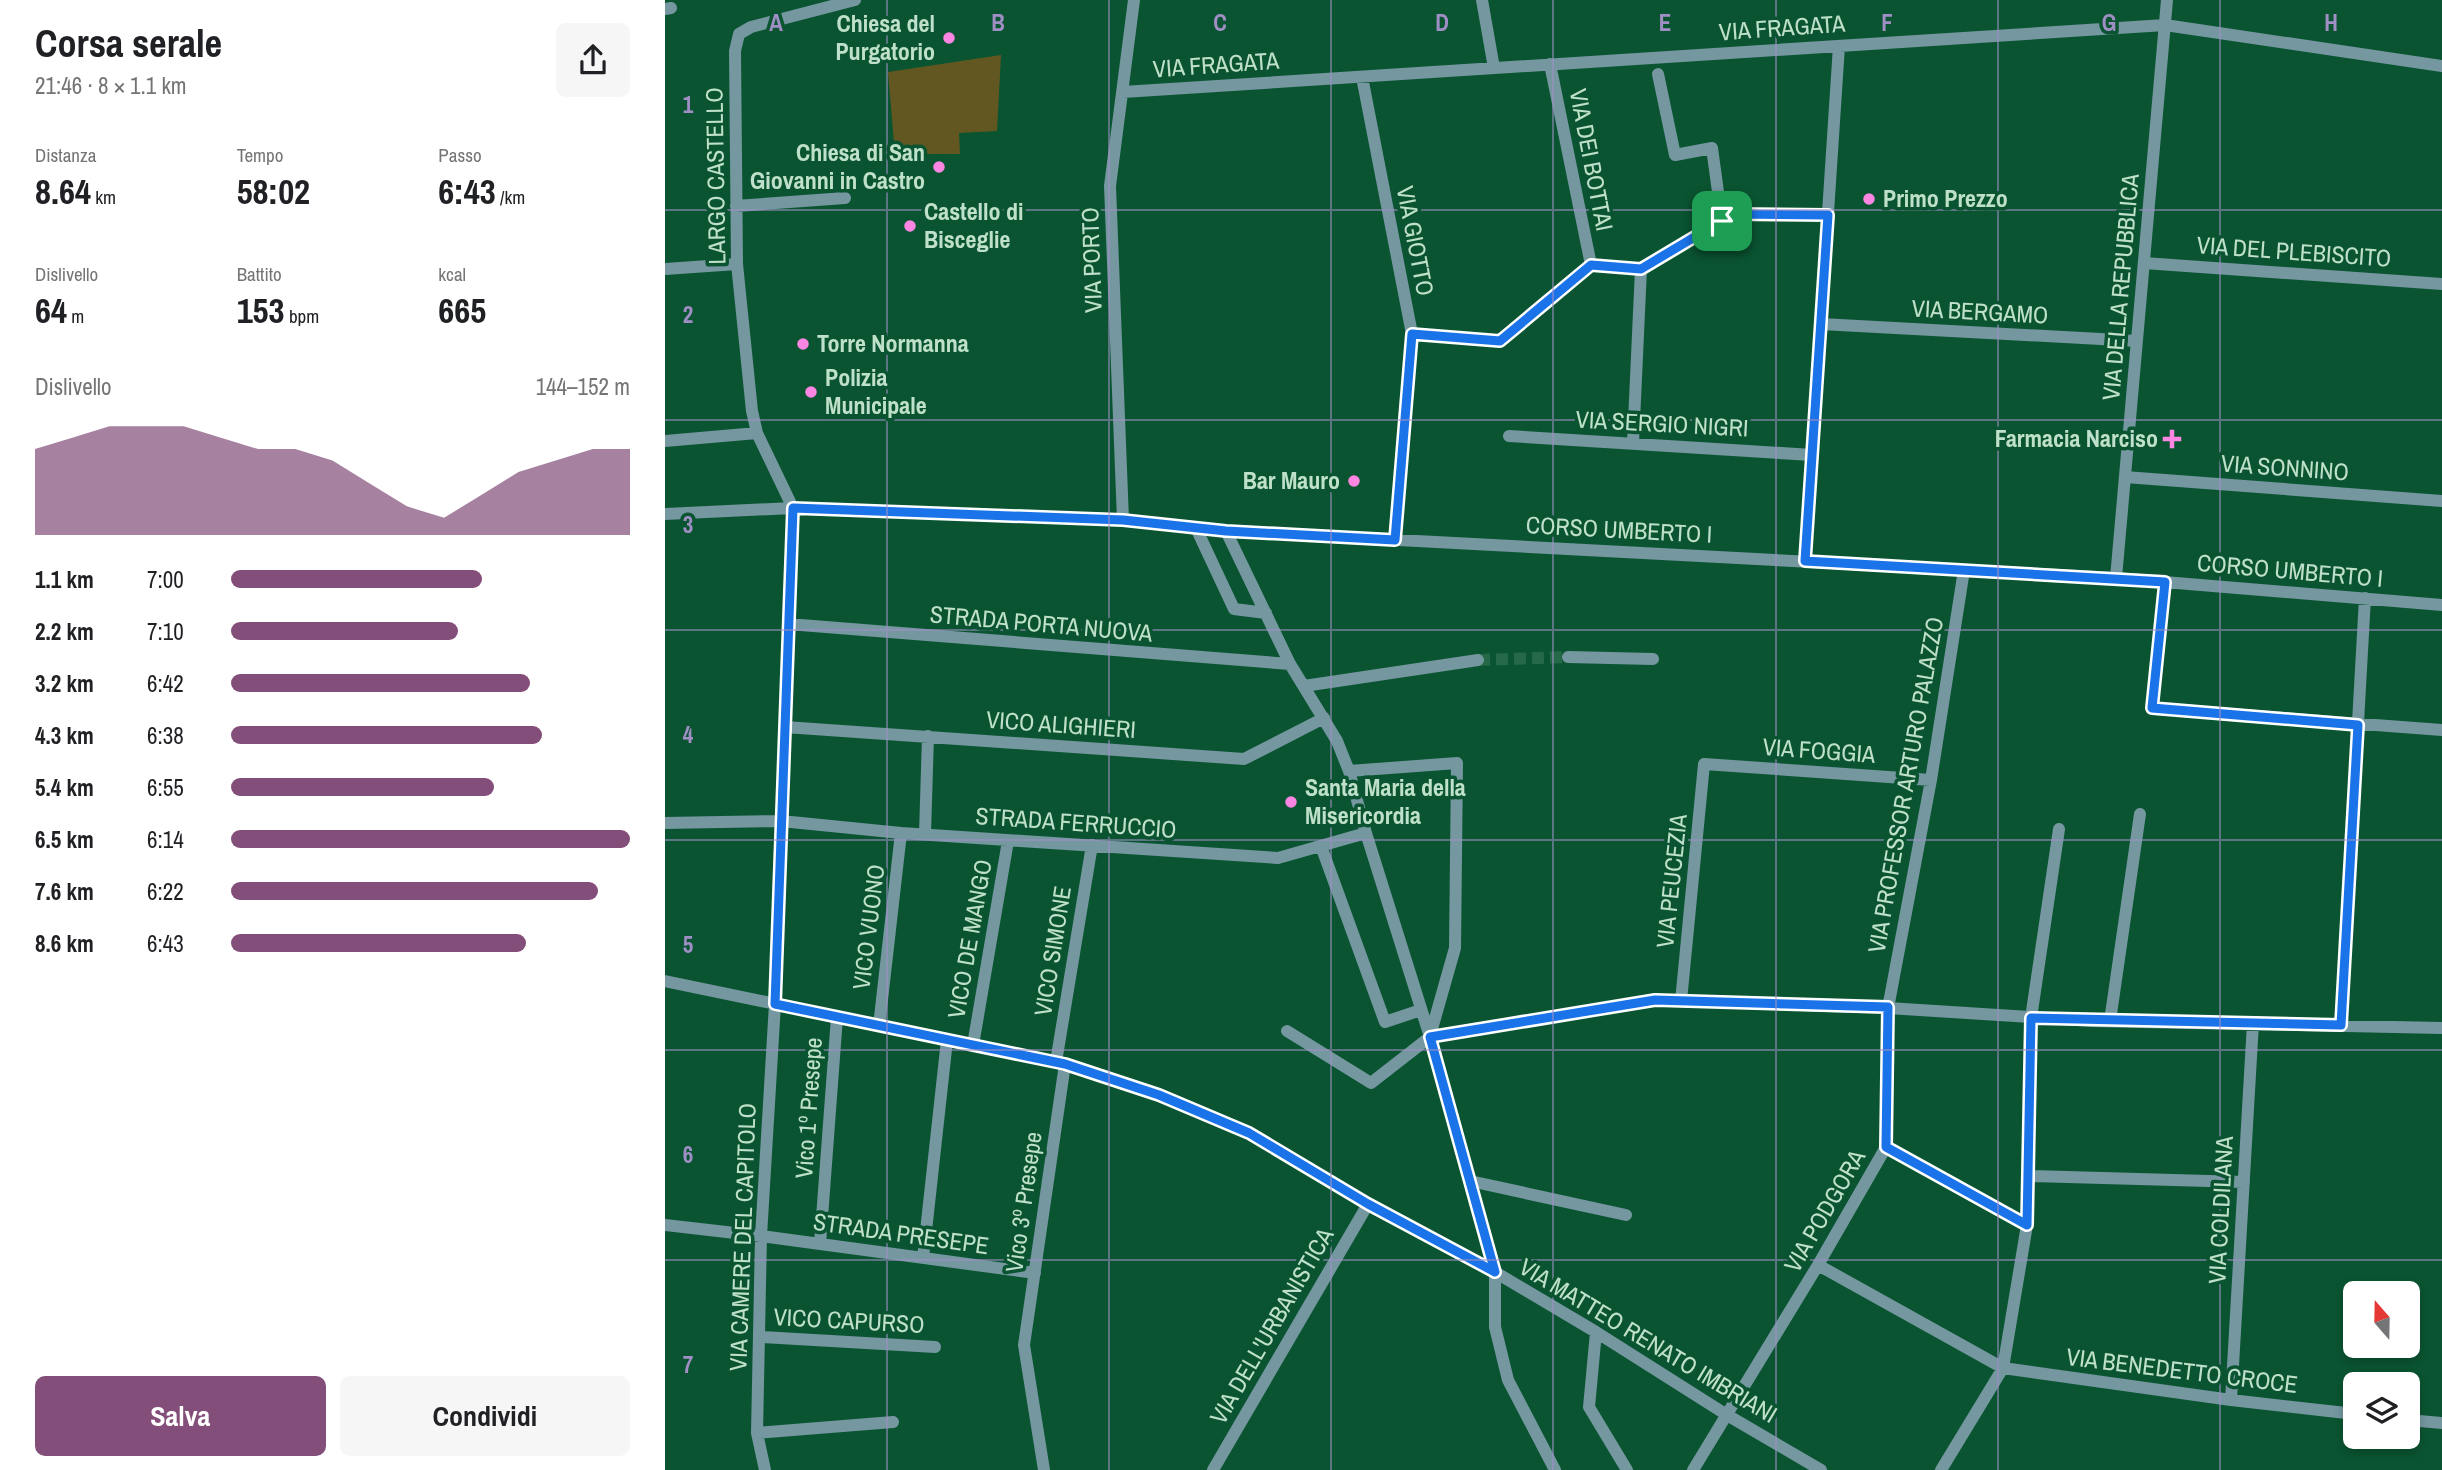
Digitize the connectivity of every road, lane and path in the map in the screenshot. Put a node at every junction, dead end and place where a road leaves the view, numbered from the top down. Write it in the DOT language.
graph roads {
  1 [pos="1134,0"];
  2 [pos="1482,0"];
  3 [pos="2167,0"];
  4 [pos="851,1"];
  5 [pos="2165,25"];
  6 [pos="1839,46"];
  7 [pos="1551,64"];
  8 [pos="2442,66"];
  9 [pos="1494,68"];
  10 [pos="1658,74"];
  11 [pos="1362,77"];
  12 [pos="1122,92"];
  13 [pos="845,198"];
  14 [pos="736,206"];
  15 [pos="1828,215"];
  16 [pos="1722,221"];
  17 [pos="2144,263"];
  18 [pos="737,264"];
  19 [pos="1591,265"];
  20 [pos="665,269"];
  21 [pos="1641,269"];
  22 [pos="2442,284"];
  23 [pos="1821,324"];
  24 [pos="1412,334"];
  25 [pos="2137,341"];
  26 [pos="757,433"];
  27 [pos="1509,436"];
  28 [pos="665,441"];
  29 [pos="1633,443"];
  30 [pos="1812,454"];
  31 [pos="2125,477"];
  32 [pos="2442,501"];
  33 [pos="793,508"];
  34 [pos="665,514"];
  35 [pos="1123,520"];
  36 [pos="1196,528"];
  37 [pos="1226,531"];
  38 [pos="1395,540"];
  39 [pos="1805,561"];
  40 [pos="1964,570"];
  41 [pos="2116,578"];
  42 [pos="2165,582"];
  43 [pos="2365,598"];
  44 [pos="2442,605"];
  45 [pos="1266,613"];
  46 [pos="788,624"];
  47 [pos="1568,657"];
  48 [pos="1653,659"];
  49 [pos="1478,660"];
  50 [pos="1290,664"];
  51 [pos="1304,686"];
  52 [pos="1324,718"];
  53 [pos="2358,725"];
  54 [pos="785,727"];
  55 [pos="2442,730"];
  56 [pos="928,736"];
  57 [pos="1704,764"];
  58 [pos="1349,771"];
  59 [pos="1931,780"];
  60 [pos="2140,814"];
  61 [pos="781,821"];
  62 [pos="665,823"];
  63 [pos="2059,828"];
  64 [pos="901,833"];
  65 [pos="1366,833"];
  66 [pos="925,834"];
  67 [pos="1008,841"];
  68 [pos="1092,845"];
  69 [pos="1321,846"];
  70 [pos="665,981"];
  71 [pos="1681,1001"];
  72 [pos="775,1004"];
  73 [pos="1888,1007"];
  74 [pos="1421,1010"];
  75 [pos="837,1017"];
  76 [pos="2031,1018"];
  77 [pos="2110,1021"];
  78 [pos="2253,1023"];
  79 [pos="2341,1025"];
  80 [pos="879,1026"];
  81 [pos="2442,1028"];
  82 [pos="1287,1031"];
  83 [pos="1430,1037"];
  84 [pos="947,1040"];
  85 [pos="973,1045"];
  86 [pos="1060,1063"];
  87 [pos="1886,1147"];
  88 [pos="2029,1175"];
  89 [pos="1470,1181"];
  90 [pos="2244,1182"];
  91 [pos="1368,1204"];
  92 [pos="1626,1215"];
  93 [pos="665,1225"];
  94 [pos="2027,1225"];
  95 [pos="761,1236"];
  96 [pos="820,1244"];
  97 [pos="923,1258"];
  98 [pos="1818,1265"];
  99 [pos="1495,1272"];
  100 [pos="1035,1273"];
  101 [pos="1596,1332"];
  102 [pos="760,1337"];
  103 [pos="935,1347"];
  104 [pos="2003,1368"];
  105 [pos="2231,1400"];
  106 [pos="2343,1413"];
  107 [pos="1727,1415"];
  108 [pos="2420,1421"];
  109 [pos="894,1422"];
  110 [pos="2442,1423"];
  111 [pos="757,1433"];
  112 [pos="765,1470"];
  113 [pos="1044,1470"];
  114 [pos="1213,1470"];
  115 [pos="1555,1470"];
  116 [pos="1627,1470"];
  117 [pos="1693,1470"];
  118 [pos="1820,1470"];
  119 [pos="1941,1470"];
  1 -- 12 [label="street, VIA PORTO"];
  2 -- 9 [label="street"];
  3 -- 5 [label="street, VIA DELLA REPUBBLICA"];
  4 -- 14 [label="street, LARGO CASTELLO"];
  5 -- 6 [label="street, VIA FRAGATA"];
  5 -- 8 [label="street, VIA FRAGATA"];
  5 -- 17 [label="street, VIA DELLA REPUBBLICA"];
  6 -- 7 [label="street, VIA FRAGATA"];
  6 -- 15 [label="street"];
  7 -- 9 [label="street, VIA FRAGATA"];
  7 -- 19 [label="street, VIA DEI BOTTAI"];
  9 -- 11 [label="street, VIA FRAGATA"];
  10 -- 16 [label="street"];
  11 -- 12 [label="street, VIA FRAGATA"];
  11 -- 24 [label="street, VIA GIOTTO"];
  12 -- 35 [label="street, VIA PORTO"];
  13 -- 14 [label="street"];
  14 -- 18 [label="street, LARGO CASTELLO"];
  15 -- 16 [label="street"];
  15 -- 23 [label="street"];
  16 -- 21 [label="street"];
  17 -- 22 [label="street, VIA DEL PLEBISCITO"];
  17 -- 25 [label="street, VIA DELLA REPUBBLICA"];
  18 -- 20 [label="street"];
  18 -- 26 [label="street, LARGO CASTELLO"];
  19 -- 21 [label="street"];
  19 -- 24 [label="street"];
  21 -- 29 [label="street"];
  23 -- 25 [label="street, VIA BERGAMO"];
  23 -- 30 [label="street"];
  24 -- 38 [label="street, VIA GIOTTO"];
  25 -- 31 [label="street, VIA DELLA REPUBBLICA"];
  26 -- 28 [label="street"];
  26 -- 33 [label="street"];
  27 -- 29 [label="street, VIA SERGIO NIGRI"];
  29 -- 30 [label="street, VIA SERGIO NIGRI"];
  30 -- 39 [label="street"];
  31 -- 32 [label="street, VIA SONNINO"];
  31 -- 41 [label="street, VIA DELLA REPUBBLICA"];
  33 -- 34 [label="street, CORSO UMBERTO I"];
  33 -- 35 [label="street, CORSO UMBERTO I"];
  33 -- 46 [label="street, VIA CAMERE DEL CAPITOLO"];
  35 -- 36 [label="street, CORSO UMBERTO I"];
  36 -- 37 [label="street, CORSO UMBERTO I"];
  36 -- 45 [label="street"];
  37 -- 38 [label="street, CORSO UMBERTO I"];
  37 -- 45 [label="street"];
  38 -- 39 [label="street, CORSO UMBERTO I"];
  39 -- 40 [label="street, CORSO UMBERTO I"];
  40 -- 41 [label="street, CORSO UMBERTO I"];
  40 -- 59 [label="street, VIA PROFESSOR ARTURO PALAZZO"];
  41 -- 42 [label="street, CORSO UMBERTO I"];
  42 -- 43 [label="street, CORSO UMBERTO I"];
  42 -- 53 [label="street"];
  43 -- 44 [label="street, CORSO UMBERTO I"];
  43 -- 53 [label="street"];
  45 -- 50 [label="street"];
  46 -- 50 [label="street, STRADA PORTA NUOVA"];
  46 -- 54 [label="street, VIA CAMERE DEL CAPITOLO"];
  47 -- 48 [label="street"];
  49 -- 51 [label="street"];
  50 -- 51 [label="street"];
  51 -- 52 [label="street"];
  52 -- 56 [label="street, VICO ALIGHIERI"];
  52 -- 58 [label="street"];
  53 -- 55 [label="street"];
  53 -- 79 [label="street"];
  54 -- 56 [label="street, VICO ALIGHIERI"];
  54 -- 61 [label="street, VIA CAMERE DEL CAPITOLO"];
  56 -- 66 [label="street"];
  57 -- 59 [label="street, VIA FOGGIA"];
  57 -- 71 [label="street, VIA PEUCEZIA"];
  58 -- 65 [label="street"];
  58 -- 83 [label="street"];
  59 -- 73 [label="street, VIA PROFESSOR ARTURO PALAZZO"];
  60 -- 77 [label="street"];
  61 -- 62 [label="street, STRADA FERRUCCIO"];
  61 -- 64 [label="street, STRADA FERRUCCIO"];
  61 -- 72 [label="street, VIA CAMERE DEL CAPITOLO"];
  63 -- 76 [label="street"];
  64 -- 66 [label="street, STRADA FERRUCCIO"];
  64 -- 80 [label="street, VICO VUONO"];
  65 -- 69 [label="street, STRADA FERRUCCIO"];
  65 -- 74 [label="street"];
  66 -- 67 [label="street, STRADA FERRUCCIO"];
  67 -- 68 [label="street, STRADA FERRUCCIO"];
  67 -- 85 [label="street, VICO DE MANGO"];
  68 -- 69 [label="street, STRADA FERRUCCIO"];
  68 -- 86 [label="street, VICO SIMONE"];
  69 -- 74 [label="street"];
  70 -- 72 [label="street, VIA MATTEO RENATO IMBRIANI"];
  71 -- 73 [label="street"];
  71 -- 83 [label="street"];
  72 -- 75 [label="street, VIA MATTEO RENATO IMBRIANI"];
  72 -- 95 [label="street, VIA CAMERE DEL CAPITOLO"];
  73 -- 76 [label="street"];
  73 -- 87 [label="street, VIA PODGORA"];
  74 -- 83 [label="street"];
  75 -- 80 [label="street, VIA MATTEO RENATO IMBRIANI"];
  75 -- 96 [label="street, Vico 1º Presepe"];
  76 -- 77 [label="street"];
  76 -- 88 [label="street"];
  77 -- 78 [label="street"];
  78 -- 79 [label="street"];
  78 -- 90 [label="street, VIA COLDILANA"];
  79 -- 81 [label="street"];
  80 -- 84 [label="street, VIA MATTEO RENATO IMBRIANI"];
  82 -- 83 [label="street"];
  83 -- 89 [label="street"];
  84 -- 85 [label="street, VIA MATTEO RENATO IMBRIANI"];
  84 -- 97 [label="street"];
  85 -- 86 [label="street, VIA MATTEO RENATO IMBRIANI"];
  86 -- 91 [label="street, VIA MATTEO RENATO IMBRIANI"];
  86 -- 100 [label="street, Vico 3º Presepe"];
  87 -- 94 [label="street"];
  87 -- 98 [label="street, VIA PODGORA"];
  88 -- 90 [label="street"];
  88 -- 94 [label="street"];
  89 -- 92 [label="street"];
  89 -- 99 [label="street"];
  90 -- 105 [label="street, VIA COLDILANA"];
  91 -- 99 [label="street, VIA MATTEO RENATO IMBRIANI"];
  91 -- 114 [label="street, VIA DELL'URBANISTICA"];
  93 -- 95 [label="street, STRADA PRESEPE"];
  94 -- 104 [label="street"];
  95 -- 96 [label="street, STRADA PRESEPE"];
  95 -- 102 [label="street, VIA CAMERE DEL CAPITOLO"];
  96 -- 97 [label="street, STRADA PRESEPE"];
  97 -- 100 [label="street, STRADA PRESEPE"];
  98 -- 104 [label="street"];
  98 -- 107 [label="street, VIA PODGORA"];
  99 -- 101 [label="street, VIA MATTEO RENATO IMBRIANI"];
  99 -- 115 [label="street"];
  100 -- 113 [label="street, Vico 3º Presepe"];
  101 -- 107 [label="street, VIA MATTEO RENATO IMBRIANI"];
  101 -- 116 [label="street"];
  102 -- 103 [label="street, VICO CAPURSO"];
  102 -- 111 [label="street, VIA CAMERE DEL CAPITOLO"];
  104 -- 105 [label="street, VIA BENEDETTO CROCE"];
  104 -- 119 [label="street"];
  105 -- 106 [label="street, VIA BENEDETTO CROCE"];
  107 -- 117 [label="street, VIA PODGORA"];
  107 -- 118 [label="street, VIA MATTEO RENATO IMBRIANI"];
  108 -- 110 [label="street"];
  109 -- 111 [label="street"];
  111 -- 112 [label="street, VIA CAMERE DEL CAPITOLO"];
}
